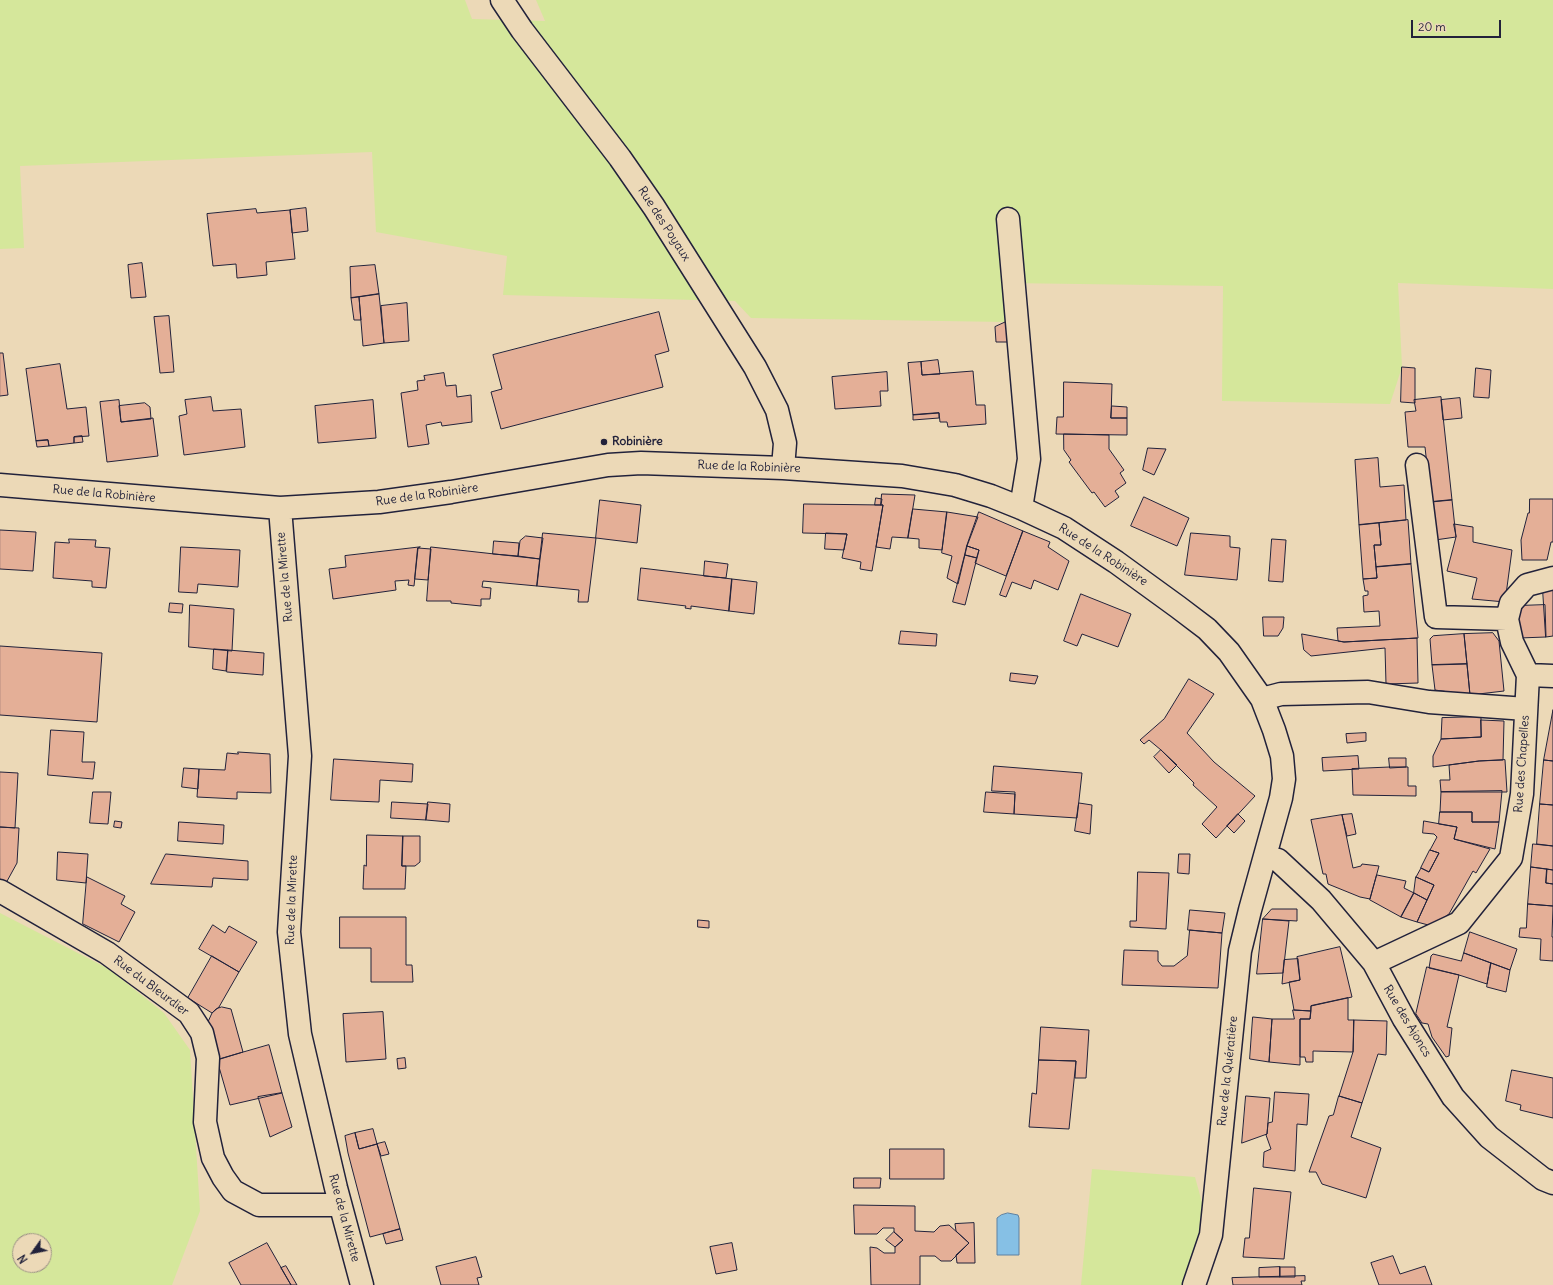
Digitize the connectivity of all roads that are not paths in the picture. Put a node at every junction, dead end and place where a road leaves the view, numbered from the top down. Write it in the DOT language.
graph roads {
  1 [pos="502,0"];
  2 [pos="1008,219"];
  3 [pos="1417,465"];
  4 [pos="783,468"];
  5 [pos="0,485"];
  6 [pos="280,508"];
  7 [pos="1021,508"];
  8 [pos="1553,578"];
  9 [pos="1507,619"];
  10 [pos="1528,675"];
  11 [pos="1553,676"];
  12 [pos="1262,699"];
  13 [pos="1526,708"];
  14 [pos="1265,857"];
  15 [pos="0,891"];
  16 [pos="1374,963"];
  17 [pos="1553,1184"];
  18 [pos="340,1205"];
  19 [pos="362,1285"];
  20 [pos="1194,1285"];
  1 -- 4 [label="street, Rue des Poyaux"];
  2 -- 7 [label="street"];
  3 -- 9 [label="street"];
  4 -- 6 [label="street, Rue de la Robinière"];
  4 -- 7 [label="street, Rue de la Robinière"];
  5 -- 6 [label="street, Rue de la Robinière"];
  6 -- 18 [label="street, Rue de la Mirette"];
  7 -- 12 [label="street, Rue de la Robinière"];
  8 -- 9 [label="street"];
  9 -- 10 [label="street, Rue des Chapelles"];
  10 -- 11 [label="street"];
  10 -- 13 [label="street, Rue des Chapelles"];
  12 -- 13 [label="street, Rue des Chapelles"];
  12 -- 14 [label="street, Rue de la Robinière"];
  13 -- 16 [label="street, Rue des Chapelles"];
  14 -- 16 [label="street, Rue des Ajoncs"];
  14 -- 20 [label="street, Rue de la Quératière"];
  15 -- 18 [label="street, Rue du Bleurdier"];
  16 -- 17 [label="street, Rue des Ajoncs"];
  18 -- 19 [label="street, Rue de la Mirette"];
}
